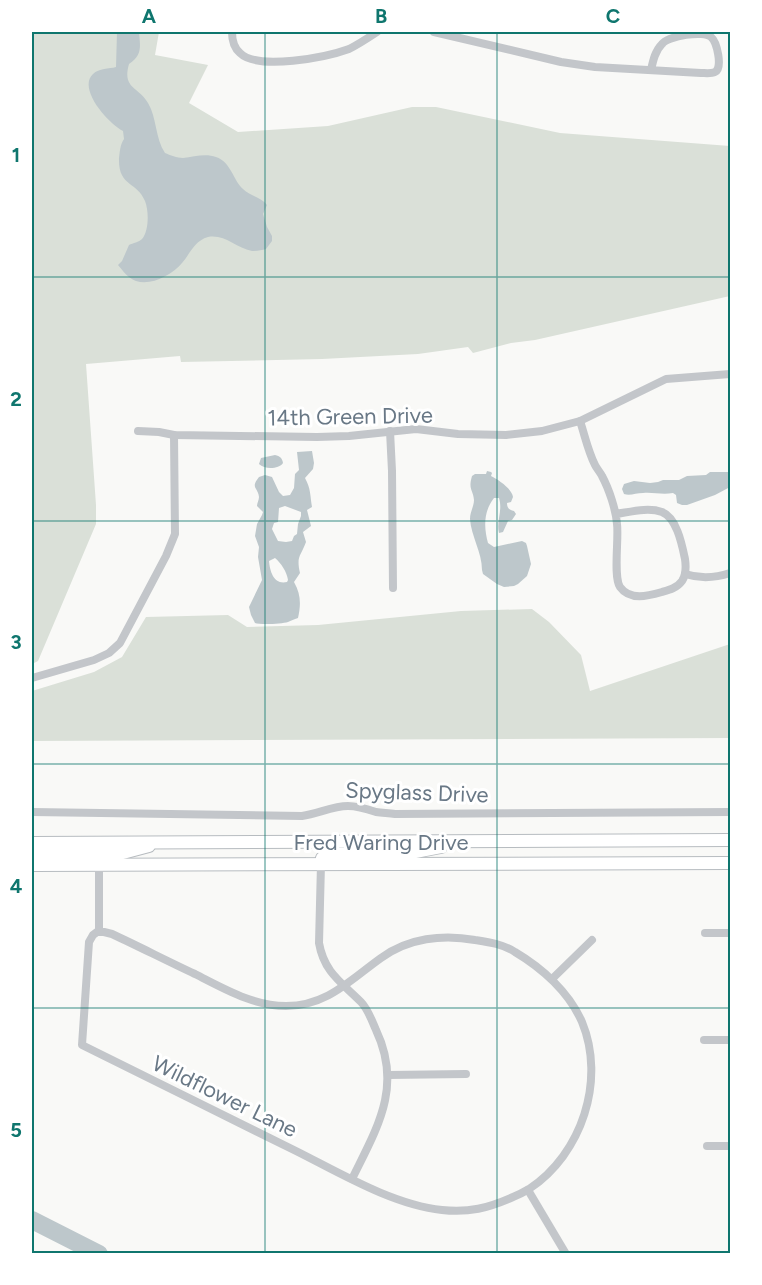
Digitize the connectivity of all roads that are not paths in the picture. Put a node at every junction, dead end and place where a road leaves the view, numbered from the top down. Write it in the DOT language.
graph roads {
  1 [pos="232,32"];
  2 [pos="377,32"];
  3 [pos="434,32"];
  4 [pos="651,70"];
  5 [pos="730,374"];
  6 [pos="580,421"];
  7 [pos="138,431"];
  8 [pos="390,431"];
  9 [pos="174,435"];
  10 [pos="616,514"];
  11 [pos="730,573"];
  12 [pos="685,574"];
  13 [pos="393,588"];
  14 [pos="32,678"];
  15 [pos="32,812"];
  16 [pos="730,812"];
  17 [pos="730,840"];
  18 [pos="468,841"];
  19 [pos="162,842"];
  20 [pos="32,843"];
  21 [pos="32,855"];
  22 [pos="730,862"];
  23 [pos="321,864"];
  24 [pos="32,865"];
  25 [pos="99,865"];
  26 [pos="98,932"];
  27 [pos="705,933"];
  28 [pos="730,933"];
  29 [pos="592,940"];
  30 [pos="552,979"];
  31 [pos="344,987"];
  32 [pos="704,1040"];
  33 [pos="730,1040"];
  34 [pos="466,1074"];
  35 [pos="388,1075"];
  36 [pos="707,1146"];
  37 [pos="730,1146"];
  38 [pos="352,1179"];
  39 [pos="528,1191"];
  40 [pos="566,1254"];
  1 -- 2 [label="street"];
  3 -- 4 [label="street"];
  4 -- 4 [label="street"];
  5 -- 6 [label="street, 14th Green Drive"];
  6 -- 8 [label="street, 14th Green Drive"];
  6 -- 10 [label="street"];
  7 -- 9 [label="street, 14th Green Drive"];
  8 -- 9 [label="street, 14th Green Drive"];
  8 -- 13 [label="street"];
  9 -- 14 [label="street"];
  10 -- 12 [label="street"];
  10 -- 12 [label="street"];
  11 -- 12 [label="street"];
  15 -- 16 [label="street, Spyglass Drive"];
  17 -- 18 [label="main road, Fred Waring Drive"];
  18 -- 19 [label="main road, Fred Waring Drive"];
  18 -- 23 [label="main road"];
  19 -- 20 [label="main road, Fred Waring Drive"];
  19 -- 21 [label="main road"];
  22 -- 23 [label="main road, Fred Waring Drive"];
  23 -- 25 [label="main road, Fred Waring Drive"];
  23 -- 31 [label="street"];
  24 -- 25 [label="main road, Fred Waring Drive"];
  25 -- 26 [label="street"];
  26 -- 31 [label="street, Wildflower Lane"];
  26 -- 38 [label="street, Wildflower Lane"];
  27 -- 28 [label="street"];
  29 -- 30 [label="street"];
  30 -- 31 [label="street, Wildflower Lane"];
  30 -- 39 [label="street, Wildflower Lane"];
  31 -- 35 [label="street"];
  32 -- 33 [label="street"];
  34 -- 35 [label="street"];
  35 -- 38 [label="street"];
  36 -- 37 [label="street"];
  38 -- 39 [label="street, Wildflower Lane"];
  39 -- 40 [label="street"];
}
